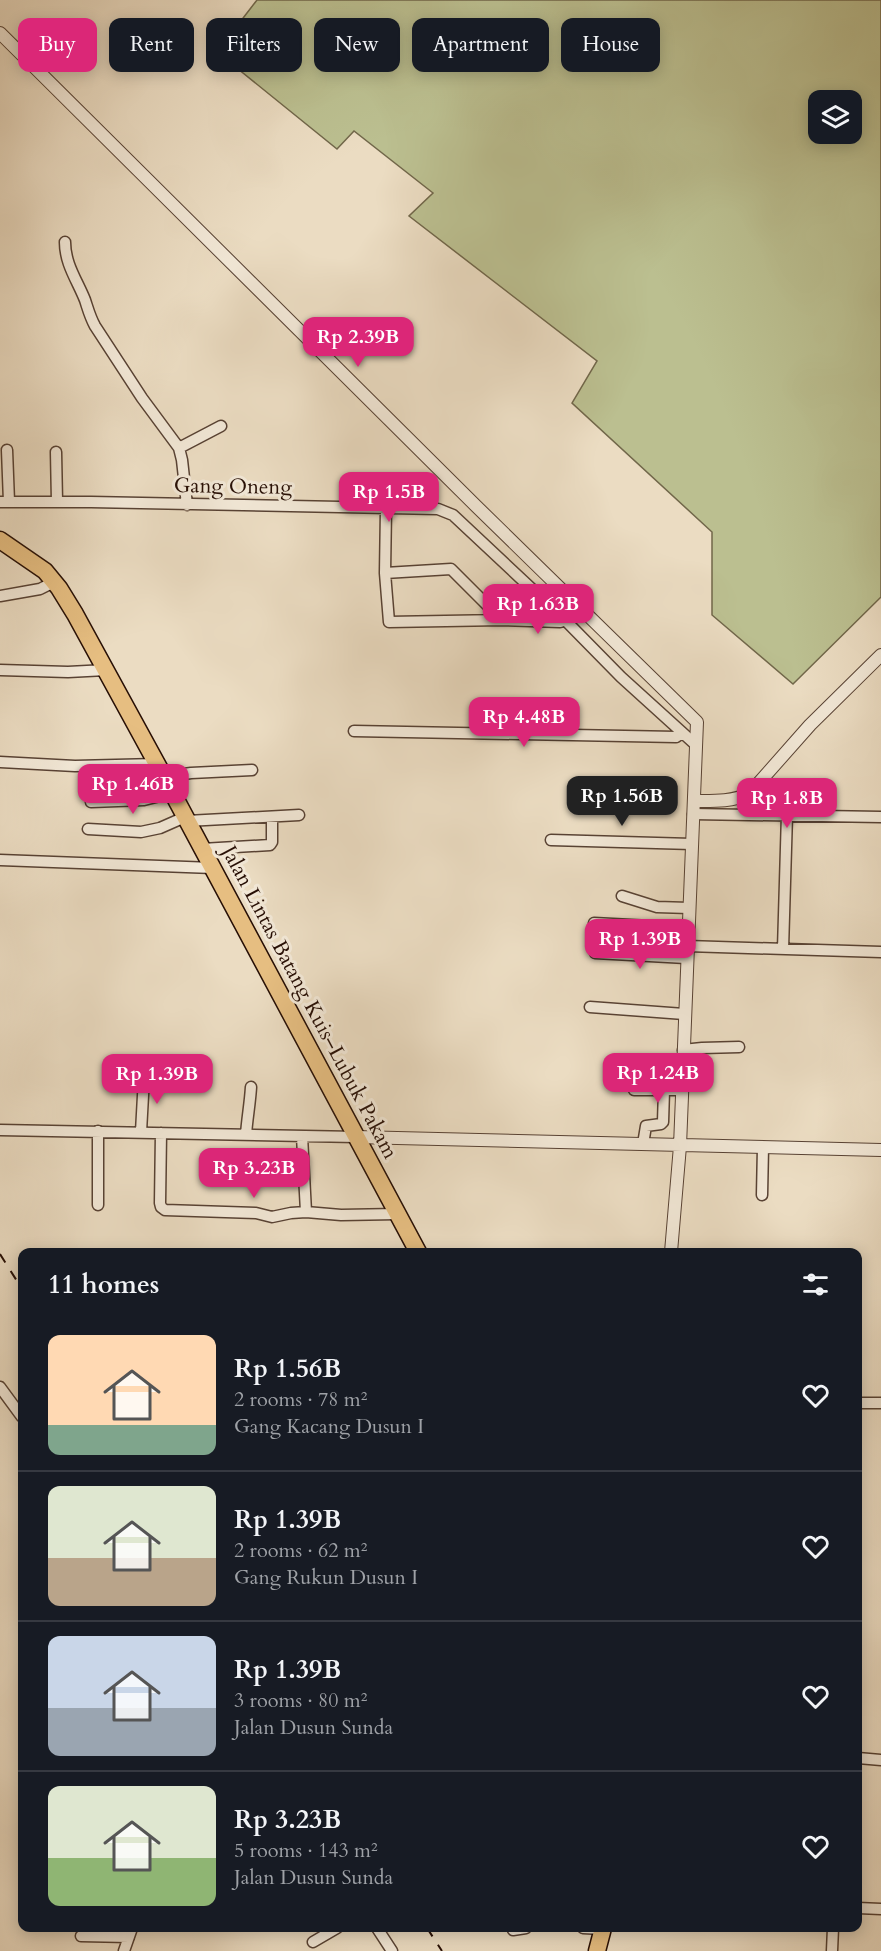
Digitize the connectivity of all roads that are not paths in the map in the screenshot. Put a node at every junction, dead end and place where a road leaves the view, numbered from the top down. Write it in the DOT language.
graph roads {
  1 [pos="0,33"];
  2 [pos="65,242"];
  3 [pos="221,426"];
  4 [pos="179,448"];
  5 [pos="7,450"];
  6 [pos="56,452"];
  7 [pos="4,502"];
  8 [pos="57,502"];
  9 [pos="187,505"];
  10 [pos="386,508"];
  11 [pos="0,540"];
  12 [pos="385,573"];
  13 [pos="54,582"];
  14 [pos="0,596"];
  15 [pos="502,620"];
  16 [pos="565,620"];
  17 [pos="881,655"];
  18 [pos="0,670"];
  19 [pos="106,670"];
  20 [pos="354,730"];
  21 [pos="682,733"];
  22 [pos="696,745"];
  23 [pos="0,762"];
  24 [pos="160,770"];
  25 [pos="252,770"];
  26 [pos="172,793"];
  27 [pos="91,802"];
  28 [pos="693,807"];
  29 [pos="724,807"];
  30 [pos="787,814"];
  31 [pos="299,815"];
  32 [pos="272,817"];
  33 [pos="881,817"];
  34 [pos="186,819"];
  35 [pos="88,828"];
  36 [pos="551,840"];
  37 [pos="692,844"];
  38 [pos="202,849"];
  39 [pos="0,860"];
  40 [pos="213,868"];
  41 [pos="622,896"];
  42 [pos="689,908"];
  43 [pos="594,922"];
  44 [pos="688,928"];
  45 [pos="783,949"];
  46 [pos="686,952"];
  47 [pos="881,952"];
  48 [pos="595,953"];
  49 [pos="590,1007"];
  50 [pos="684,1014"];
  51 [pos="739,1047"];
  52 [pos="683,1050"];
  53 [pos="144,1077"];
  54 [pos="251,1088"];
  55 [pos="634,1090"];
  56 [pos="664,1090"];
  57 [pos="682,1090"];
  58 [pos="664,1109"];
  59 [pos="681,1110"];
  60 [pos="0,1130"];
  61 [pos="98,1131"];
  62 [pos="141,1132"];
  63 [pos="161,1133"];
  64 [pos="246,1135"];
  65 [pos="302,1136"];
  66 [pos="356,1137"];
  67 [pos="643,1144"];
  68 [pos="680,1146"];
  69 [pos="763,1147"];
  70 [pos="881,1150"];
  71 [pos="762,1195"];
  72 [pos="98,1205"];
  73 [pos="306,1212"];
  74 [pos="397,1214"];
  75 [pos="416,1248"];
  76 [pos="671,1248"];
  77 [pos="0,1387"];
  78 [pos="862,1402"];
  79 [pos="881,1403"];
  80 [pos="18,1412"];
  81 [pos="862,1758"];
  82 [pos="881,1760"];
  83 [pos="862,1908"];
  84 [pos="881,1909"];
  85 [pos="130,1932"];
  86 [pos="330,1932"];
  87 [pos="380,1932"];
  88 [pos="602,1932"];
  89 [pos="833,1932"];
  90 [pos="81,1936"];
  91 [pos="313,1942"];
  92 [pos="124,1951"];
  93 [pos="392,1951"];
  94 [pos="597,1951"];
  95 [pos="832,1951"];
  1 -- 22 [label="street"];
  2 -- 4 [label="street"];
  3 -- 4 [label="street"];
  4 -- 9 [label="street"];
  5 -- 7 [label="street"];
  6 -- 8 [label="street"];
  7 -- 8 [label="street, Gang Oneng"];
  8 -- 9 [label="street, Gang Oneng"];
  9 -- 10 [label="street, Gang Oneng"];
  10 -- 12 [label="street"];
  10 -- 16 [label="street, Gang Oneng"];
  11 -- 13 [label="highway, Jalan Lintas Batang Kuis–Lubuk Pakam"];
  12 -- 15 [label="street"];
  12 -- 15 [label="street"];
  13 -- 14 [label="street"];
  13 -- 19 [label="highway, Jalan Lintas Batang Kuis–Lubuk Pakam"];
  15 -- 16 [label="street"];
  16 -- 21 [label="street, Gang Oneng"];
  17 -- 29 [label="street"];
  18 -- 19 [label="street"];
  19 -- 24 [label="highway, Jalan Lintas Batang Kuis–Lubuk Pakam"];
  20 -- 21 [label="street"];
  21 -- 22 [label="street, Gang Oneng"];
  22 -- 28 [label="street"];
  23 -- 24 [label="street"];
  24 -- 25 [label="street"];
  24 -- 26 [label="highway, Jalan Lintas Batang Kuis–Lubuk Pakam"];
  26 -- 27 [label="street"];
  26 -- 34 [label="highway, Jalan Lintas Batang Kuis–Lubuk Pakam"];
  28 -- 29 [label="street"];
  28 -- 37 [label="street"];
  29 -- 30 [label="street"];
  30 -- 33 [label="street"];
  30 -- 45 [label="street"];
  31 -- 32 [label="street"];
  32 -- 34 [label="street"];
  32 -- 38 [label="street"];
  34 -- 35 [label="street"];
  34 -- 38 [label="highway, Jalan Lintas Batang Kuis–Lubuk Pakam"];
  36 -- 37 [label="street"];
  37 -- 42 [label="street"];
  38 -- 40 [label="highway, Jalan Lintas Batang Kuis–Lubuk Pakam"];
  39 -- 40 [label="street"];
  40 -- 66 [label="highway, Jalan Lintas Batang Kuis–Lubuk Pakam"];
  41 -- 42 [label="street"];
  42 -- 44 [label="street"];
  43 -- 44 [label="street"];
  44 -- 46 [label="street"];
  45 -- 46 [label="street"];
  45 -- 47 [label="street"];
  46 -- 48 [label="street"];
  46 -- 50 [label="street"];
  49 -- 50 [label="street"];
  50 -- 52 [label="street"];
  51 -- 52 [label="street"];
  52 -- 57 [label="street"];
  53 -- 62 [label="street"];
  54 -- 64 [label="street"];
  55 -- 56 [label="street"];
  56 -- 57 [label="street"];
  56 -- 58 [label="street"];
  57 -- 59 [label="street"];
  58 -- 59 [label="street"];
  58 -- 67 [label="street"];
  59 -- 68 [label="street"];
  60 -- 61 [label="street"];
  61 -- 62 [label="street"];
  61 -- 72 [label="street"];
  62 -- 63 [label="street"];
  63 -- 64 [label="street"];
  63 -- 73 [label="street"];
  64 -- 65 [label="street"];
  65 -- 66 [label="street"];
  65 -- 73 [label="street"];
  66 -- 67 [label="street"];
  66 -- 74 [label="highway, Jalan Lintas Batang Kuis–Lubuk Pakam"];
  67 -- 68 [label="street"];
  68 -- 69 [label="street"];
  68 -- 76 [label="street"];
  69 -- 70 [label="street"];
  69 -- 71 [label="street"];
  73 -- 74 [label="street"];
  74 -- 75 [label="highway, Jalan Lintas Batang Kuis–Lubuk Pakam"];
  77 -- 80 [label="street"];
  78 -- 79 [label="street"];
  81 -- 82 [label="street"];
  83 -- 84 [label="street"];
  85 -- 90 [label="street"];
  85 -- 92 [label="street"];
  86 -- 91 [label="street"];
  87 -- 93 [label="street"];
  88 -- 94 [label="highway"];
  89 -- 95 [label="street"];
}
